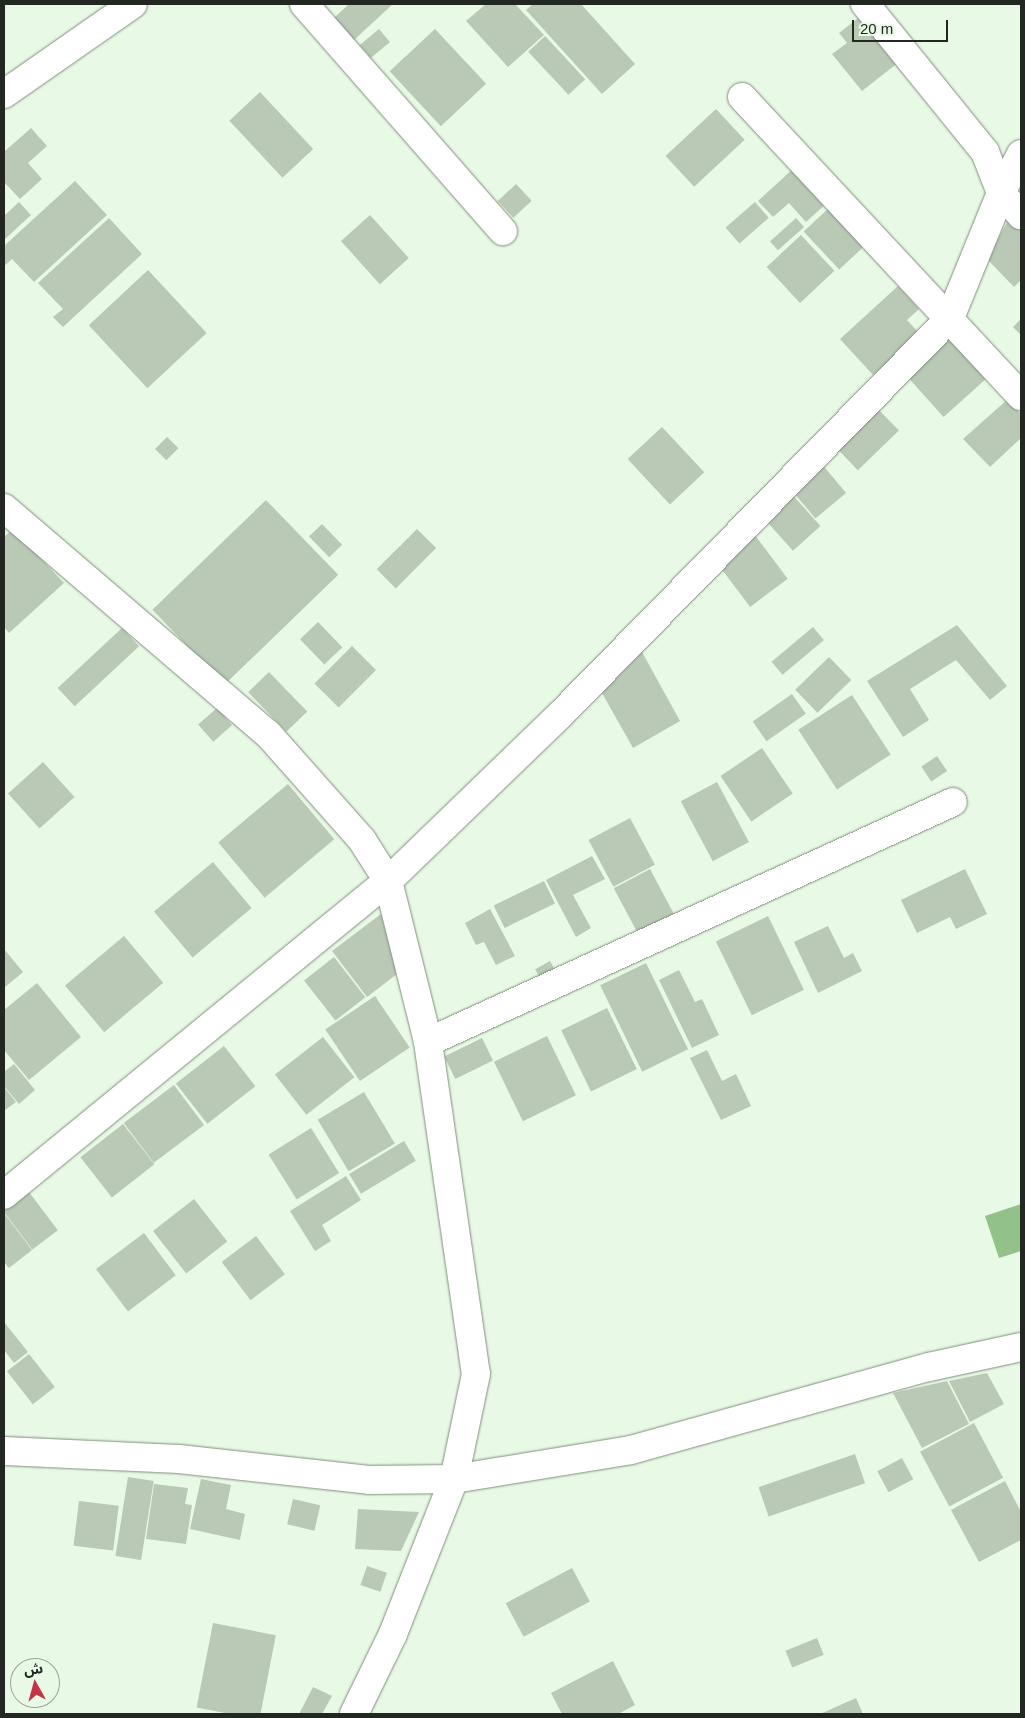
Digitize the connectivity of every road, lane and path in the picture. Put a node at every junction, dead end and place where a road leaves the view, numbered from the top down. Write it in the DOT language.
graph roads {
  1 [pos="133,4"];
  2 [pos="304,4"];
  3 [pos="865,4"];
  4 [pos="4,94"];
  5 [pos="742,96"];
  6 [pos="1021,154"];
  7 [pos="1001,193"];
  8 [pos="1021,215"];
  9 [pos="503,231"];
  10 [pos="950,318"];
  11 [pos="1021,396"];
  12 [pos="4,508"];
  13 [pos="953,802"];
  14 [pos="388,881"];
  15 [pos="428,1042"];
  16 [pos="4,1195"];
  17 [pos="1021,1347"];
  18 [pos="4,1451"];
  19 [pos="454,1479"];
  20 [pos="354,1714"];
  1 -- 4 [label="street"];
  2 -- 9 [label="street"];
  3 -- 7 [label="street"];
  5 -- 10 [label="street"];
  6 -- 7 [label="street"];
  7 -- 8 [label="street"];
  7 -- 10 [label="street"];
  10 -- 11 [label="street"];
  10 -- 14 [label="street"];
  12 -- 14 [label="street"];
  13 -- 15 [label="street"];
  14 -- 15 [label="street"];
  14 -- 16 [label="street"];
  15 -- 19 [label="street"];
  17 -- 19 [label="street"];
  18 -- 19 [label="street"];
  19 -- 20 [label="street"];
}
